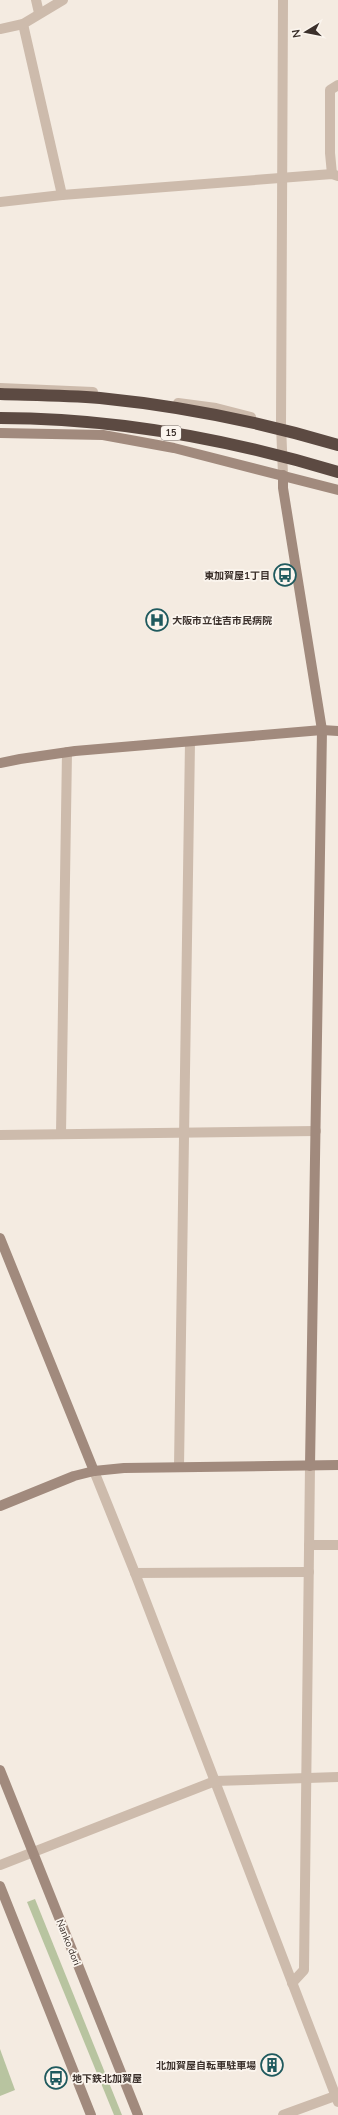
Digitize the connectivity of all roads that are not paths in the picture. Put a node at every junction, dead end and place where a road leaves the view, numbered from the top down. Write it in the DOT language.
graph roads {
  1 [pos="36,0"];
  2 [pos="63,0"];
  3 [pos="282,0"];
  4 [pos="39,13"];
  5 [pos="23,24"];
  6 [pos="0,29"];
  7 [pos="337,86"];
  8 [pos="335,175"];
  9 [pos="283,178"];
  10 [pos="62,195"];
  11 [pos="0,202"];
  12 [pos="0,388"];
  13 [pos="0,394"];
  14 [pos="0,418"];
  15 [pos="282,425"];
  16 [pos="0,432"];
  17 [pos="338,440"];
  18 [pos="338,445"];
  19 [pos="338,472"];
  20 [pos="283,475"];
  21 [pos="338,490"];
  22 [pos="322,730"];
  23 [pos="338,731"];
  24 [pos="190,742"];
  25 [pos="67,752"];
  26 [pos="0,764"];
  27 [pos="316,1131"];
  28 [pos="184,1133"];
  29 [pos="61,1134"];
  30 [pos="0,1135"];
  31 [pos="0,1238"];
  32 [pos="338,1465"];
  33 [pos="310,1466"];
  34 [pos="180,1467"];
  35 [pos="94,1471"];
  36 [pos="0,1506"];
  37 [pos="310,1545"];
  38 [pos="338,1545"];
  39 [pos="309,1572"];
  40 [pos="135,1573"];
  41 [pos="0,1770"];
  42 [pos="338,1777"];
  43 [pos="306,1778"];
  44 [pos="215,1781"];
  45 [pos="33,1851"];
  46 [pos="0,1865"];
  47 [pos="0,1886"];
  48 [pos="292,1983"];
  49 [pos="337,2097"];
  50 [pos="91,2115"];
  51 [pos="138,2115"];
  52 [pos="283,2115"];
  1 -- 4 [label="street"];
  2 -- 4 [label="street"];
  3 -- 9 [label="street"];
  4 -- 5 [label="street"];
  5 -- 6 [label="street"];
  5 -- 10 [label="street"];
  7 -- 8 [label="street"];
  8 -- 9 [label="street"];
  9 -- 10 [label="street"];
  9 -- 15 [label="street"];
  10 -- 11 [label="street"];
  12 -- 15 [label="street"];
  13 -- 18 [label="highway, bridge"];
  14 -- 19 [label="highway, 15, bridge"];
  15 -- 17 [label="street"];
  15 -- 20 [label="street"];
  16 -- 20 [label="street"];
  20 -- 21 [label="street"];
  20 -- 22 [label="street"];
  22 -- 23 [label="street"];
  22 -- 24 [label="street"];
  22 -- 27 [label="street"];
  24 -- 25 [label="street"];
  24 -- 28 [label="street"];
  25 -- 26 [label="street"];
  25 -- 29 [label="street"];
  27 -- 28 [label="street"];
  27 -- 33 [label="street"];
  28 -- 29 [label="street"];
  28 -- 34 [label="street"];
  29 -- 30 [label="street"];
  31 -- 35 [label="street"];
  32 -- 33 [label="street"];
  33 -- 34 [label="street"];
  33 -- 37 [label="street"];
  34 -- 35 [label="street"];
  35 -- 36 [label="street"];
  35 -- 40 [label="street"];
  37 -- 38 [label="street"];
  37 -- 39 [label="street"];
  39 -- 40 [label="street"];
  39 -- 43 [label="street"];
  40 -- 44 [label="street"];
  41 -- 45 [label="street, Nanko dori"];
  42 -- 43 [label="street"];
  43 -- 44 [label="street"];
  43 -- 48 [label="street"];
  44 -- 45 [label="street"];
  44 -- 48 [label="street"];
  45 -- 46 [label="street"];
  45 -- 51 [label="street, Nanko dori"];
  47 -- 50 [label="street"];
  48 -- 49 [label="street"];
  49 -- 52 [label="street"];
}
